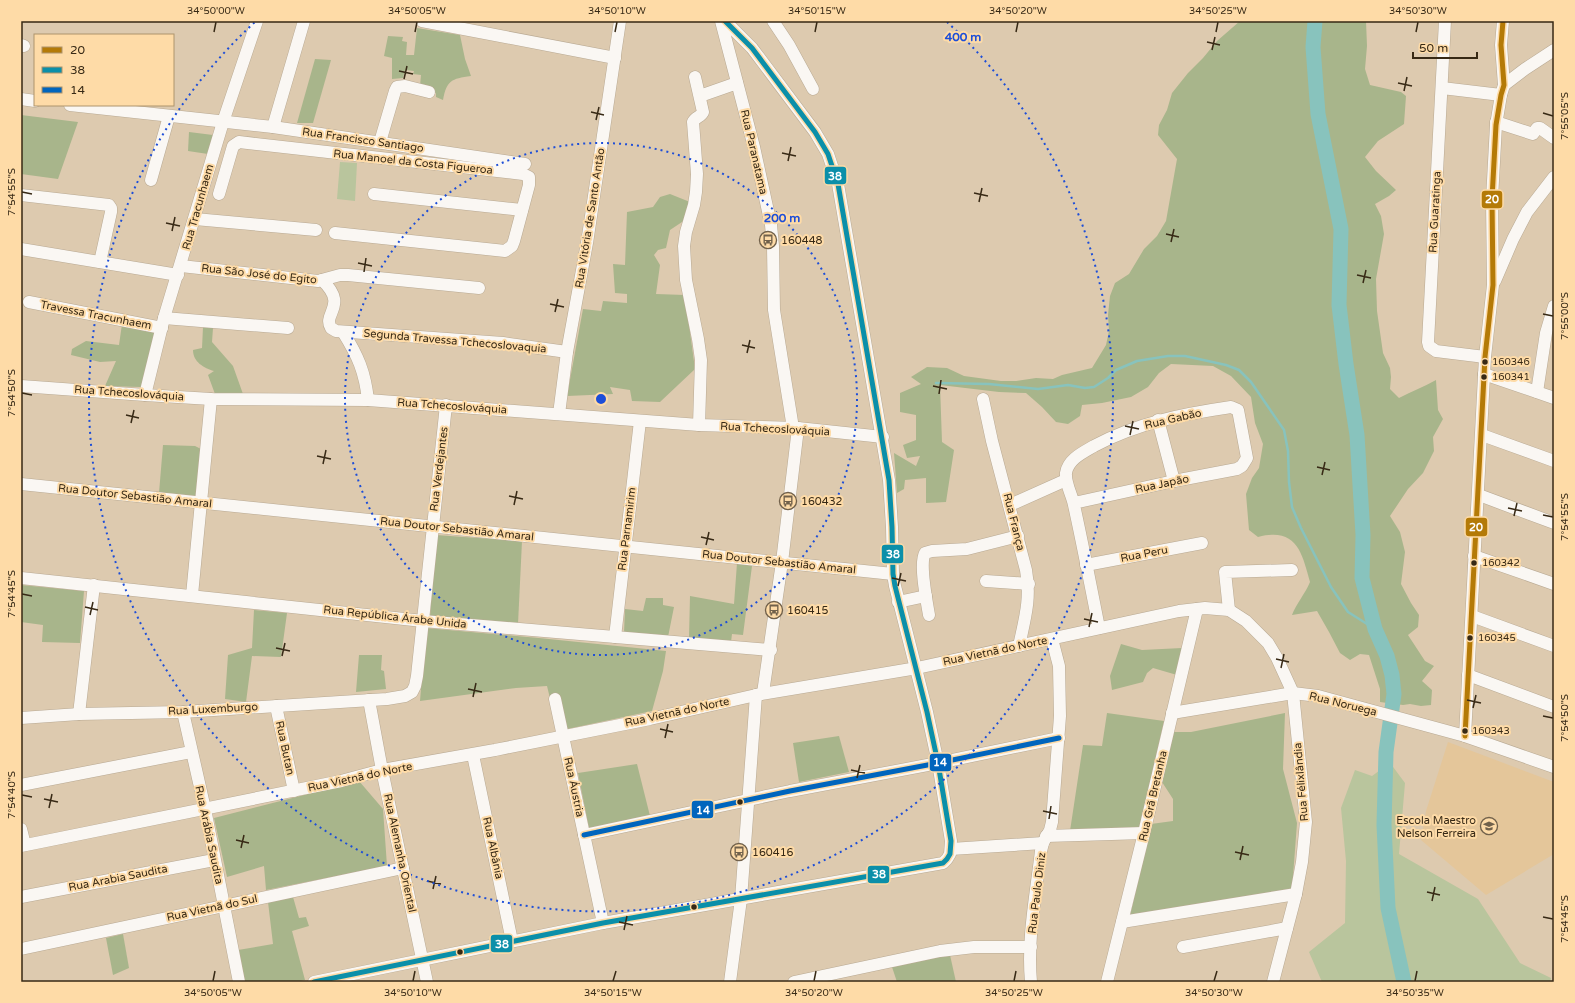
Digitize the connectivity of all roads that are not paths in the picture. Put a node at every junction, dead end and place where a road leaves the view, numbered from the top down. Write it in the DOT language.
graph roads {
  1 [pos="257,21"];
  2 [pos="304,21"];
  3 [pos="422,21"];
  4 [pos="620,21"];
  5 [pos="721,21"];
  6 [pos="725,21"];
  7 [pos="773,21"];
  8 [pos="1444,21"];
  9 [pos="1503,21"];
  10 [pos="1554,50"];
  11 [pos="615,58"];
  12 [pos="695,77"];
  13 [pos="737,83"];
  14 [pos="1442,88"];
  15 [pos="813,89"];
  16 [pos="1502,90"];
  17 [pos="429,92"];
  18 [pos="700,96"];
  19 [pos="21,99"];
  20 [pos="34,101"];
  21 [pos="87,106"];
  22 [pos="121,108"];
  23 [pos="169,116"];
  24 [pos="223,122"];
  25 [pos="1496,122"];
  26 [pos="273,127"];
  27 [pos="1554,138"];
  28 [pos="380,142"];
  29 [pos="212,160"];
  30 [pos="227,164"];
  31 [pos="525,164"];
  32 [pos="1554,177"];
  33 [pos="151,180"];
  34 [pos="219,194"];
  35 [pos="374,194"];
  36 [pos="21,195"];
  37 [pos="522,210"];
  38 [pos="195,219"];
  39 [pos="316,230"];
  40 [pos="336,233"];
  41 [pos="21,249"];
  42 [pos="100,262"];
  43 [pos="180,270"];
  44 [pos="322,280"];
  45 [pos="1493,285"];
  46 [pos="479,288"];
  47 [pos="30,302"];
  48 [pos="1554,306"];
  49 [pos="163,323"];
  50 [pos="288,328"];
  51 [pos="343,332"];
  52 [pos="567,352"];
  53 [pos="1485,357"];
  54 [pos="1484,374"];
  55 [pos="21,386"];
  56 [pos="1537,392"];
  57 [pos="145,395"];
  58 [pos="1554,398"];
  59 [pos="211,399"];
  60 [pos="983,399"];
  61 [pos="368,400"];
  62 [pos="446,405"];
  63 [pos="559,414"];
  64 [pos="1158,420"];
  65 [pos="640,421"];
  66 [pos="699,425"];
  67 [pos="796,428"];
  68 [pos="1482,435"];
  69 [pos="883,437"];
  70 [pos="1247,458"];
  71 [pos="1554,461"];
  72 [pos="1066,480"];
  73 [pos="1174,481"];
  74 [pos="21,484"];
  75 [pos="1479,496"];
  76 [pos="201,502"];
  77 [pos="1074,503"];
  78 [pos="1010,505"];
  79 [pos="1554,523"];
  80 [pos="432,528"];
  81 [pos="1018,536"];
  82 [pos="1202,543"];
  83 [pos="625,546"];
  84 [pos="1474,556"];
  85 [pos="782,562"];
  86 [pos="1086,565"];
  87 [pos="1292,570"];
  88 [pos="893,574"];
  89 [pos="21,578"];
  90 [pos="986,581"];
  91 [pos="1029,584"];
  92 [pos="1554,584"];
  93 [pos="94,585"];
  94 [pos="192,596"];
  95 [pos="926,596"];
  96 [pos="898,602"];
  97 [pos="1197,609"];
  98 [pos="1229,610"];
  99 [pos="930,616"];
  100 [pos="1472,616"];
  101 [pos="423,621"];
  102 [pos="1099,628"];
  103 [pos="615,637"];
  104 [pos="1052,639"];
  105 [pos="1019,646"];
  106 [pos="1554,646"];
  107 [pos="770,650"];
  108 [pos="917,668"];
  109 [pos="1468,675"];
  110 [pos="1293,693"];
  111 [pos="760,694"];
  112 [pos="405,696"];
  113 [pos="555,699"];
  114 [pos="369,700"];
  115 [pos="276,706"];
  116 [pos="1554,707"];
  117 [pos="183,712"];
  118 [pos="1172,713"];
  119 [pos="79,714"];
  120 [pos="21,718"];
  121 [pos="562,736"];
  122 [pos="1465,736"];
  123 [pos="1059,738"];
  124 [pos="191,752"];
  125 [pos="473,755"];
  126 [pos="938,763"];
  127 [pos="1554,767"];
  128 [pos="382,770"];
  129 [pos="21,785"];
  130 [pos="294,790"];
  131 [pos="748,800"];
  132 [pos="205,809"];
  133 [pos="21,829"];
  134 [pos="1144,833"];
  135 [pos="584,835"];
  136 [pos="1045,840"];
  137 [pos="23,846"];
  138 [pos="951,849"];
  139 [pos="214,860"];
  140 [pos="403,868"];
  141 [pos="1296,894"];
  142 [pos="21,897"];
  143 [pos="741,899"];
  144 [pos="224,906"];
  145 [pos="1122,922"];
  146 [pos="603,923"];
  147 [pos="1287,928"];
  148 [pos="512,941"];
  149 [pos="1031,947"];
  150 [pos="1183,947"];
  151 [pos="21,949"];
  152 [pos="423,960"];
  153 [pos="239,982"];
  154 [pos="314,982"];
  155 [pos="427,982"];
  156 [pos="730,982"];
  157 [pos="794,982"];
  158 [pos="1031,982"];
  159 [pos="1107,982"];
  160 [pos="1273,982"];
  1 -- 24 [label="street, Rua Tracunhaem"];
  2 -- 26 [label="street"];
  3 -- 11 [label="street"];
  4 -- 11 [label="street, Rua Vitória de Santo Antão"];
  5 -- 13 [label="street, Rua Paranatama"];
  6 -- 69 [label="street"];
  7 -- 15 [label="street"];
  8 -- 14 [label="street, Rua Guaratinga"];
  9 -- 16 [label="street"];
  10 -- 16 [label="street"];
  11 -- 52 [label="street, Rua Vitória de Santo Antão"];
  12 -- 18 [label="street"];
  13 -- 18 [label="street"];
  13 -- 67 [label="street, Rua Paranatama"];
  14 -- 16 [label="street"];
  14 -- 53 [label="street, Rua Guaratinga"];
  16 -- 25 [label="street"];
  17 -- 28 [label="street"];
  18 -- 66 [label="street"];
  19 -- 20 [label="street"];
  21 -- 22 [label="street, Rua Francisco Santiago"];
  22 -- 23 [label="street, Rua Francisco Santiago"];
  23 -- 24 [label="street, Rua Francisco Santiago"];
  23 -- 33 [label="street"];
  24 -- 26 [label="street, Rua Francisco Santiago"];
  24 -- 29 [label="street, Rua Tracunhaem"];
  25 -- 27 [label="street"];
  25 -- 45 [label="street"];
  26 -- 28 [label="street, Rua Francisco Santiago"];
  28 -- 31 [label="street, Rua Francisco Santiago"];
  29 -- 30 [label="street"];
  29 -- 38 [label="street, Rua Tracunhaem"];
  30 -- 34 [label="street"];
  30 -- 37 [label="street, Rua Manoel da Costa Figueroa"];
  32 -- 45 [label="street"];
  35 -- 37 [label="street"];
  36 -- 42 [label="street"];
  37 -- 40 [label="street, Rua Manoel da Costa Figueroa"];
  38 -- 39 [label="street"];
  38 -- 43 [label="street, Rua Tracunhaem"];
  41 -- 42 [label="street, Rua São José do Egito"];
  42 -- 43 [label="street, Rua São José do Egito"];
  43 -- 44 [label="street, Rua São José do Egito"];
  43 -- 49 [label="street, Rua Tracunhaem"];
  44 -- 46 [label="street, Rua São José do Egito"];
  44 -- 51 [label="street"];
  45 -- 53 [label="street"];
  47 -- 49 [label="street, Travessa Tracunhaem"];
  48 -- 56 [label="street"];
  49 -- 50 [label="street, Travessa Tracunhaem"];
  49 -- 57 [label="street, Rua Tracunhaem"];
  51 -- 52 [label="street, Segunda Travessa Tchecoslovaquia"];
  51 -- 61 [label="street"];
  52 -- 63 [label="street, Rua Vitória de Santo Antão"];
  53 -- 54 [label="street"];
  54 -- 56 [label="street"];
  54 -- 68 [label="street"];
  55 -- 57 [label="street, Rua Tchecoslováquia"];
  56 -- 58 [label="street"];
  57 -- 59 [label="street, Rua Tchecoslováquia"];
  59 -- 61 [label="street, Rua Tchecoslováquia"];
  59 -- 76 [label="street"];
  60 -- 78 [label="street, Rua França"];
  61 -- 62 [label="street, Rua Tchecoslováquia"];
  62 -- 63 [label="street, Rua Tchecoslováquia"];
  62 -- 80 [label="street, Rua Verdejantes"];
  63 -- 65 [label="street, Rua Tchecoslováquia"];
  64 -- 70 [label="street, Rua Gabão"];
  64 -- 72 [label="street, Rua Gabão"];
  64 -- 73 [label="street"];
  65 -- 66 [label="street, Rua Tchecoslováquia"];
  65 -- 83 [label="street, Rua Parnamirim"];
  66 -- 67 [label="street, Rua Tchecoslováquia"];
  67 -- 69 [label="street, Rua Tchecoslováquia"];
  67 -- 85 [label="street, Rua Paranatama"];
  68 -- 71 [label="street"];
  68 -- 75 [label="street"];
  69 -- 88 [label="street"];
  70 -- 73 [label="street, Rua Japão"];
  72 -- 77 [label="street"];
  72 -- 78 [label="street"];
  73 -- 77 [label="street, Rua Japão"];
  74 -- 76 [label="street, Rua Doutor Sebastião Amaral"];
  75 -- 79 [label="street"];
  75 -- 84 [label="street"];
  76 -- 80 [label="street, Rua Doutor Sebastião Amaral"];
  76 -- 94 [label="street"];
  77 -- 86 [label="street"];
  78 -- 81 [label="street, Rua França"];
  80 -- 83 [label="street, Rua Doutor Sebastião Amaral"];
  80 -- 101 [label="street, Rua Verdejantes"];
  81 -- 91 [label="street, Rua França"];
  81 -- 95 [label="street"];
  82 -- 86 [label="street, Rua Peru"];
  83 -- 85 [label="street, Rua Doutor Sebastião Amaral"];
  83 -- 103 [label="street, Rua Parnamirim"];
  84 -- 92 [label="street"];
  84 -- 100 [label="street"];
  85 -- 88 [label="street, Rua Doutor Sebastião Amaral"];
  85 -- 107 [label="street, Rua Paranatama"];
  86 -- 102 [label="street"];
  87 -- 98 [label="street"];
  88 -- 96 [label="street"];
  89 -- 93 [label="street, Rua República Árabe Unida"];
  90 -- 91 [label="street"];
  91 -- 105 [label="street, Rua França"];
  93 -- 94 [label="street, Rua República Árabe Unida"];
  93 -- 119 [label="street"];
  94 -- 101 [label="street, Rua República Árabe Unida"];
  95 -- 96 [label="street"];
  95 -- 99 [label="street"];
  96 -- 108 [label="street"];
  97 -- 98 [label="street, Rua Vietnã do Norte"];
  97 -- 102 [label="street, Rua Vietnã do Norte"];
  97 -- 118 [label="street, Rua Grã Bretanha"];
  98 -- 110 [label="street"];
  100 -- 106 [label="street"];
  100 -- 109 [label="street"];
  101 -- 103 [label="street, Rua República Árabe Unida"];
  101 -- 112 [label="street, Rua Verdejantes"];
  102 -- 104 [label="street, Rua Vietnã do Norte"];
  103 -- 107 [label="street, Rua República Árabe Unida"];
  104 -- 105 [label="street, Rua Vietnã do Norte"];
  104 -- 123 [label="street, Rua Paulo Diniz"];
  105 -- 108 [label="street, Rua Vietnã do Norte"];
  107 -- 111 [label="street, Rua Paranatama"];
  108 -- 111 [label="street, Rua Vietnã do Norte"];
  108 -- 126 [label="street"];
  109 -- 116 [label="street"];
  109 -- 122 [label="street"];
  110 -- 118 [label="street, Rua Noruega"];
  110 -- 122 [label="street, Rua Noruega"];
  110 -- 141 [label="street, Rua Félixlândia"];
  111 -- 121 [label="street, Rua Vietnã do Norte"];
  111 -- 131 [label="street, Rua Paranatama"];
  112 -- 114 [label="street, Rua Luxemburgo"];
  113 -- 121 [label="street, Rua Áustria"];
  114 -- 115 [label="street, Rua Luxemburgo"];
  114 -- 128 [label="street, Rua Alemanha Oriental"];
  115 -- 117 [label="street, Rua Luxemburgo"];
  115 -- 130 [label="street, Rua Butan"];
  117 -- 119 [label="street, Rua Luxemburgo"];
  117 -- 124 [label="street, Rua Arábia Saudita"];
  118 -- 134 [label="street, Rua Grã Bretanha"];
  119 -- 120 [label="street, Rua Luxemburgo"];
  121 -- 125 [label="street, Rua Vietnã do Norte"];
  121 -- 135 [label="street, Rua Áustria"];
  122 -- 127 [label="street, Rua Noruega"];
  123 -- 126 [label="street"];
  123 -- 136 [label="street, Rua Paulo Diniz"];
  124 -- 129 [label="street"];
  124 -- 132 [label="street, Rua Arábia Saudita"];
  125 -- 128 [label="street, Rua Vietnã do Norte"];
  125 -- 148 [label="street, Rua Albânia"];
  126 -- 131 [label="street"];
  126 -- 138 [label="street"];
  128 -- 130 [label="street, Rua Vietnã do Norte"];
  128 -- 140 [label="street, Rua Alemanha Oriental"];
  130 -- 132 [label="street, Rua Vietnã do Norte"];
  131 -- 135 [label="street"];
  131 -- 143 [label="street, Rua Paranatama"];
  132 -- 137 [label="street, Rua Vietnã do Norte"];
  132 -- 139 [label="street, Rua Arábia Saudita"];
  133 -- 137 [label="street"];
  134 -- 136 [label="street"];
  134 -- 145 [label="street, Rua Grã Bretanha"];
  135 -- 146 [label="street, Rua Áustria"];
  136 -- 138 [label="street"];
  136 -- 149 [label="street, Rua Paulo Diniz"];
  138 -- 143 [label="street"];
  139 -- 142 [label="street, Rua Arabia Saudita"];
  139 -- 144 [label="street, Rua Arábia Saudita"];
  140 -- 144 [label="street, Rua Vietnã do Sul"];
  140 -- 152 [label="street, Rua Alemanha Oriental"];
  141 -- 145 [label="street"];
  141 -- 147 [label="street, Rua Félixlândia"];
  143 -- 146 [label="street"];
  143 -- 156 [label="street, Rua Paranatama"];
  144 -- 151 [label="street, Rua Vietnã do Sul"];
  144 -- 153 [label="street, Rua Arábia Saudita"];
  145 -- 159 [label="street, Rua Grã Bretanha"];
  146 -- 148 [label="street"];
  147 -- 150 [label="street"];
  147 -- 160 [label="street, Rua Félixlândia"];
  148 -- 152 [label="street"];
  149 -- 157 [label="street"];
  149 -- 158 [label="street, Rua Paulo Diniz"];
  152 -- 154 [label="street"];
  152 -- 155 [label="street, Rua Alemanha Oriental"];
}
